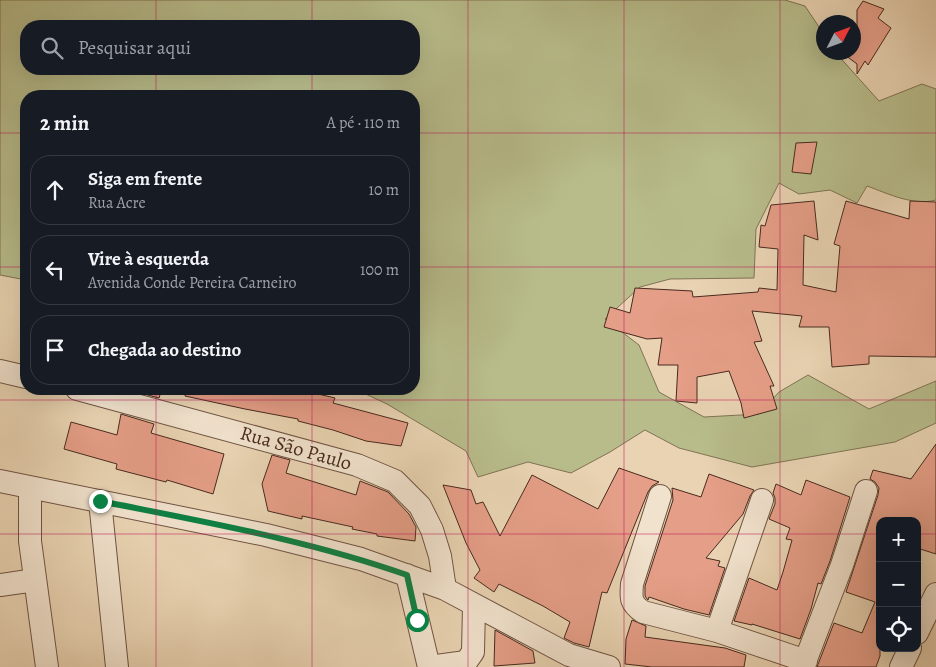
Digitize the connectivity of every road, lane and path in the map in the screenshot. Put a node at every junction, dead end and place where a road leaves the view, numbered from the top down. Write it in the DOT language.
graph roads {
  1 [pos="0,371"];
  2 [pos="20,376"];
  3 [pos="99,395"];
  4 [pos="0,481"];
  5 [pos="30,488"];
  6 [pos="866,491"];
  7 [pos="660,496"];
  8 [pos="762,500"];
  9 [pos="100,501"];
  10 [pos="407,575"];
  11 [pos="35,580"];
  12 [pos="0,585"];
  13 [pos="445,589"];
  14 [pos="936,594"];
  15 [pos="474,606"];
  16 [pos="921,625"];
  17 [pos="717,631"];
  18 [pos="908,652"];
  19 [pos="805,664"];
  20 [pos="47,667"];
  21 [pos="116,667"];
  22 [pos="429,667"];
  23 [pos="609,667"];
  24 [pos="901,667"];
  1 -- 2 [label="street"];
  3 -- 13 [label="street, Rua São Paulo"];
  4 -- 5 [label="street"];
  5 -- 9 [label="street"];
  5 -- 11 [label="street"];
  6 -- 19 [label="street"];
  7 -- 17 [label="street"];
  8 -- 17 [label="street"];
  9 -- 10 [label="street"];
  9 -- 21 [label="street"];
  10 -- 13 [label="street"];
  10 -- 22 [label="street"];
  11 -- 12 [label="street"];
  11 -- 20 [label="street"];
  13 -- 15 [label="street"];
  14 -- 16 [label="street"];
  15 -- 22 [label="street"];
  15 -- 23 [label="street"];
  17 -- 19 [label="street"];
  18 -- 24 [label="street"];
}
